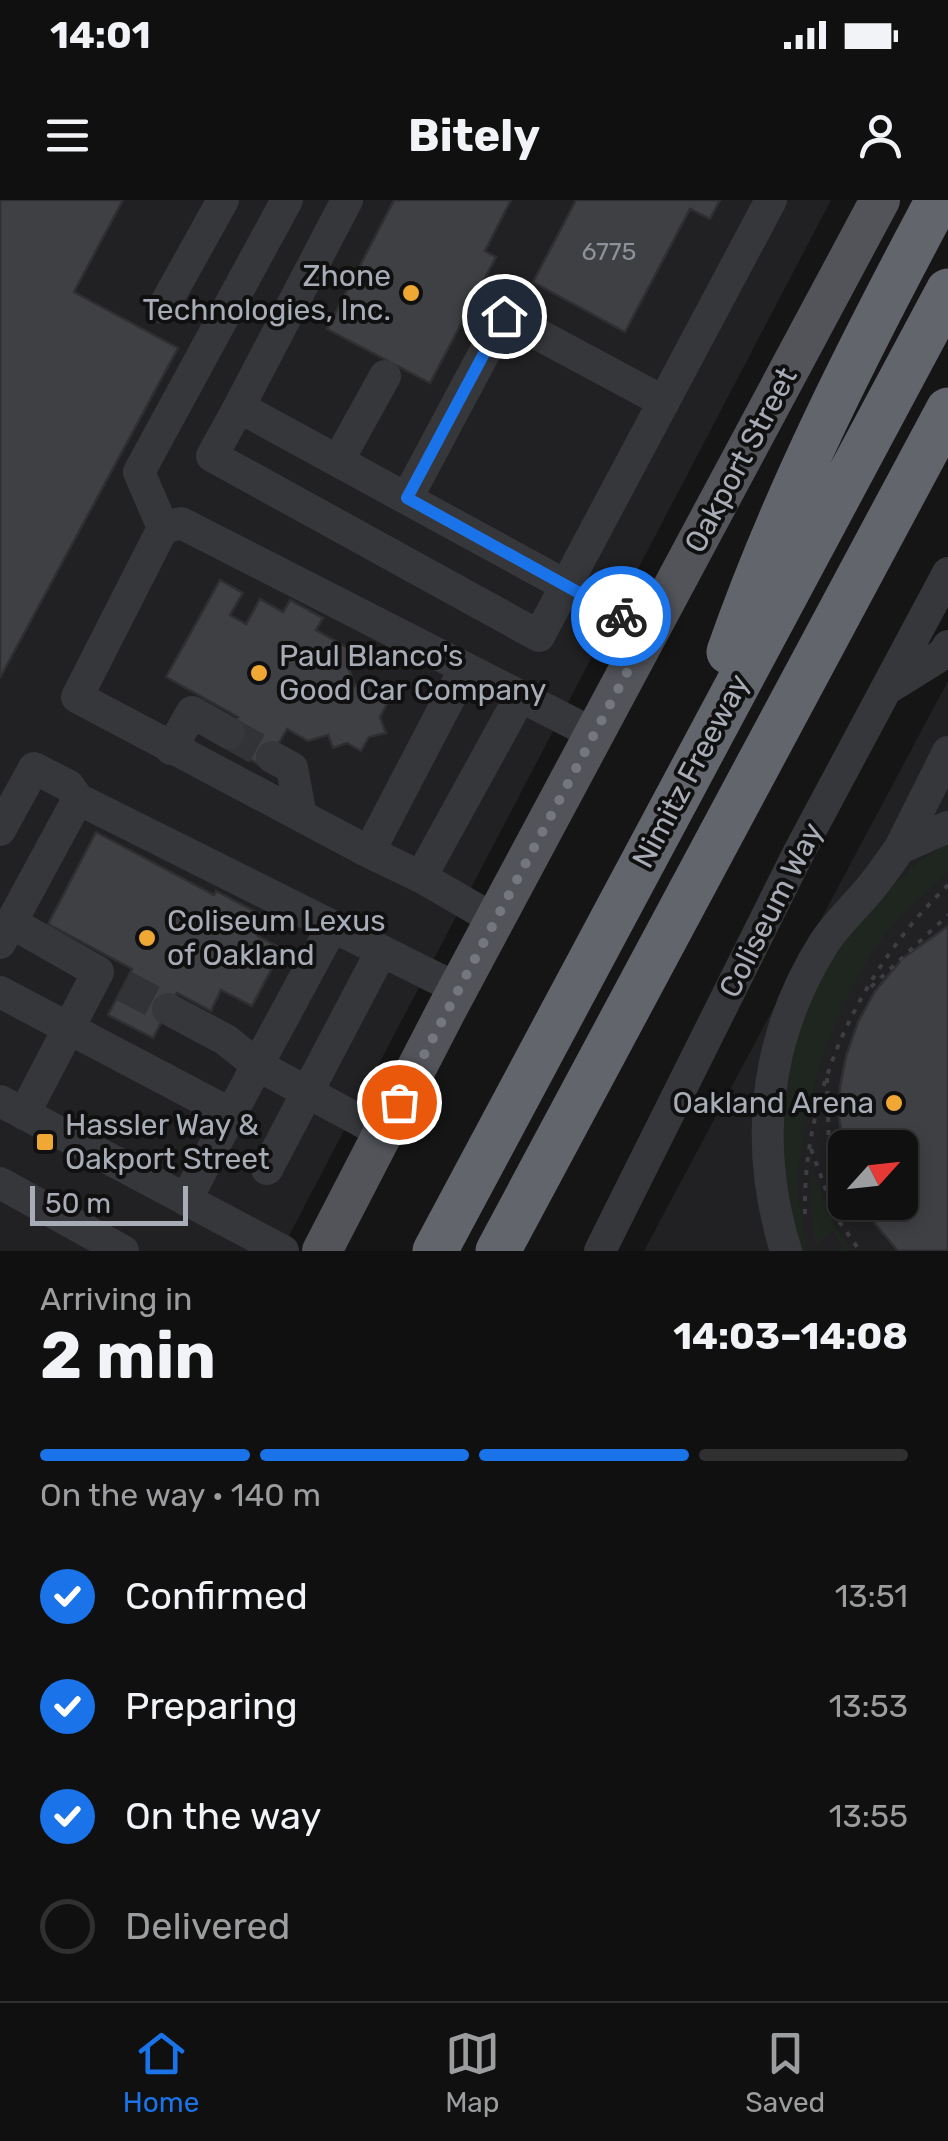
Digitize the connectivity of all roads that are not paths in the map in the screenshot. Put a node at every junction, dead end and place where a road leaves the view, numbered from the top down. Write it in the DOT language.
graph roads {
  1 [pos="222,200"];
  2 [pos="287,200"];
  3 [pos="347,200"];
  4 [pos="771,200"];
  5 [pos="880,200"];
  6 [pos="938,200"];
  7 [pos="948,291"];
  8 [pos="163,308"];
  9 [pos="384,376"];
  10 [pos="664,402"];
  11 [pos="239,406"];
  12 [pos="948,410"];
  13 [pos="338,460"];
  14 [pos="407,498"];
  15 [pos="163,528"];
  16 [pos="948,573"];
  17 [pos="566,586"];
  18 [pos="649,631"];
  19 [pos="946,652"];
  20 [pos="465,668"];
  21 [pos="886,690"];
  22 [pos="520,696"];
  23 [pos="229,732"];
  24 [pos="594,734"];
  25 [pos="171,750"];
  26 [pos="948,752"];
  27 [pos="272,757"];
  28 [pos="680,792"];
  29 [pos="78,799"];
  30 [pos="301,816"];
  31 [pos="948,827"];
  32 [pos="0,830"];
  33 [pos="900,848"];
  34 [pos="369,852"];
  35 [pos="421,877"];
  36 [pos="495,920"];
  37 [pos="332,927"];
  38 [pos="6,933"];
  39 [pos="382,952"];
  40 [pos="458,990"];
  41 [pos="0,992"];
  42 [pos="168,1010"];
  43 [pos="68,1028"];
  44 [pos="257,1065"];
  45 [pos="308,1092"];
  46 [pos="12,1107"];
  47 [pos="230,1114"];
  48 [pos="383,1132"];
  49 [pos="267,1168"];
  50 [pos="0,1183"];
  51 [pos="186,1200"];
  52 [pos="796,1240"];
  53 [pos="122,1251"];
  54 [pos="282,1251"];
  55 [pos="322,1251"];
  56 [pos="435,1251"];
  57 [pos="498,1251"];
  58 [pos="600,1251"];
  1 -- 8 [label="street"];
  2 -- 15 [label="street"];
  3 -- 11 [label="street"];
  4 -- 10 [label="street"];
  5 -- 18 [label="main road, Oakport Street"];
  6 -- 28 [label="highway"];
  7 -- 28 [label="highway, Nimitz Freeway"];
  9 -- 13 [label="street"];
  10 -- 14 [label="street"];
  10 -- 17 [label="street"];
  11 -- 13 [label="street"];
  11 -- 17 [label="street"];
  12 -- 57 [label="highway, Nimitz Freeway"];
  13 -- 14 [label="street"];
  14 -- 17 [label="street"];
  15 -- 20 [label="street"];
  15 -- 25 [label="street"];
  16 -- 21 [label="street, Coliseum Way"];
  17 -- 18 [label="street"];
  18 -- 24 [label="main road, Oakport Street"];
  19 -- 21 [label="street"];
  20 -- 22 [label="street"];
  20 -- 34 [label="street"];
  21 -- 58 [label="street, Coliseum Way"];
  22 -- 24 [label="street"];
  22 -- 35 [label="street"];
  23 -- 25 [label="street"];
  24 -- 36 [label="main road, Oakport Street"];
  25 -- 30 [label="street"];
  26 -- 33 [label="street"];
  27 -- 30 [label="street"];
  28 -- 56 [label="highway, Nimitz Freeway"];
  29 -- 32 [label="street"];
  29 -- 37 [label="street"];
  29 -- 38 [label="street"];
  30 -- 34 [label="street"];
  31 -- 33 [label="street"];
  33 -- 52 [label="street"];
  34 -- 35 [label="street"];
  35 -- 36 [label="street"];
  36 -- 40 [label="main road, Oakport Street"];
  37 -- 39 [label="street"];
  37 -- 44 [label="street"];
  38 -- 43 [label="street"];
  39 -- 40 [label="street"];
  39 -- 45 [label="street"];
  40 -- 48 [label="main road, Oakport Street"];
  41 -- 43 [label="street"];
  42 -- 44 [label="street"];
  43 -- 46 [label="street"];
  43 -- 47 [label="street"];
  44 -- 45 [label="street"];
  44 -- 47 [label="street"];
  45 -- 48 [label="street"];
  45 -- 49 [label="street"];
  46 -- 51 [label="street"];
  47 -- 51 [label="street"];
  48 -- 55 [label="main road, Oakport Street"];
  50 -- 53 [label="street"];
  51 -- 54 [label="street"];
}
